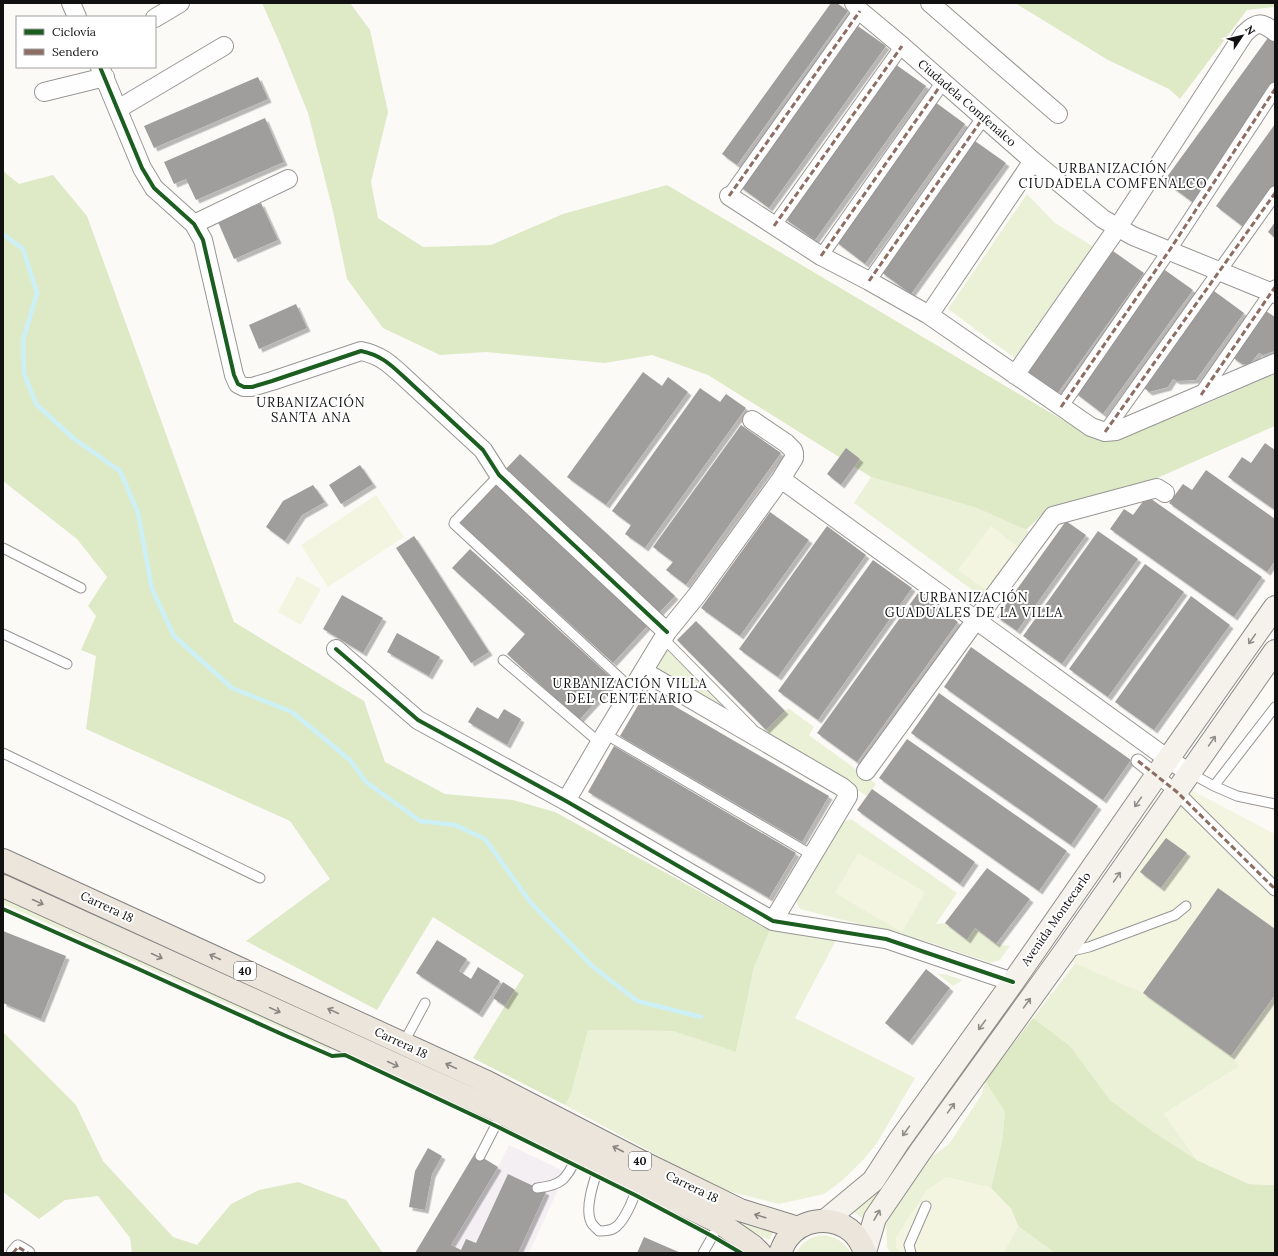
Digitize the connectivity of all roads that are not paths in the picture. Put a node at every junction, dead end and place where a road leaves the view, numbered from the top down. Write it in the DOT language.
graph roads {
  1 [pos="180,3"];
  2 [pos="930,3"];
  3 [pos="857,7"];
  4 [pos="156,17"];
  5 [pos="1275,32"];
  6 [pos="224,46"];
  7 [pos="902,46"];
  8 [pos="102,72"];
  9 [pos="943,82"];
  10 [pos="1275,89"];
  11 [pos="44,92"];
  12 [pos="118,109"];
  13 [pos="1058,114"];
  14 [pos="983,118"];
  15 [pos="1033,162"];
  16 [pos="288,179"];
  17 [pos="1275,193"];
  18 [pos="729,196"];
  19 [pos="194,224"];
  20 [pos="774,226"];
  21 [pos="1118,227"];
  22 [pos="1169,251"];
  23 [pos="821,256"];
  24 [pos="1220,272"];
  25 [pos="869,281"];
  26 [pos="1274,291"];
  27 [pos="929,315"];
  28 [pos="1275,363"];
  29 [pos="1015,375"];
  30 [pos="1201,395"];
  31 [pos="1061,407"];
  32 [pos="752,420"];
  33 [pos="1105,432"];
  34 [pos="499,475"];
  35 [pos="781,479"];
  36 [pos="1165,493"];
  37 [pos="3,548"];
  38 [pos="81,588"];
  39 [pos="1275,608"];
  40 [pos="976,620"];
  41 [pos="3,634"];
  42 [pos="665,635"];
  43 [pos="336,649"];
  44 [pos="1275,651"];
  45 [pos="504,660"];
  46 [pos="66,664"];
  47 [pos="643,671"];
  48 [pos="632,689"];
  49 [pos="1275,707"];
  50 [pos="602,739"];
  51 [pos="769,744"];
  52 [pos="3,753"];
  53 [pos="1138,761"];
  54 [pos="1162,767"];
  55 [pos="866,771"];
  56 [pos="1190,773"];
  57 [pos="1214,786"];
  58 [pos="1177,792"];
  59 [pos="566,801"];
  60 [pos="1275,804"];
  61 [pos="812,855"];
  62 [pos="3,860"];
  63 [pos="260,878"];
  64 [pos="3,886"];
  65 [pos="1275,889"];
  66 [pos="1186,906"];
  67 [pos="773,921"];
  68 [pos="1065,951"];
  69 [pos="1013,982"];
  70 [pos="425,1003"];
  71 [pos="404,1044"];
  72 [pos="502,1113"];
  73 [pos="579,1153"];
  74 [pos="480,1156"];
  75 [pos="600,1163"];
  76 [pos="639,1183"];
  77 [pos="537,1188"];
  78 [pos="926,1206"];
  79 [pos="826,1220"];
  80 [pos="720,1223"];
  81 [pos="798,1228"];
  82 [pos="865,1252"];
  83 [pos="13,1253"];
  84 [pos="28,1253"];
  85 [pos="703,1253"];
  86 [pos="760,1253"];
  87 [pos="780,1253"];
  88 [pos="911,1253"];
  1 -- 4 [label="street"];
  2 -- 13 [label="street"];
  3 -- 7 [label="street, Ciudadela Comfenalco"];
  3 -- 18 [label="street"];
  5 -- 21 [label="street"];
  6 -- 12 [label="street"];
  7 -- 9 [label="street, Ciudadela Comfenalco"];
  7 -- 20 [label="street"];
  8 -- 11 [label="street"];
  8 -- 12 [label="street"];
  9 -- 14 [label="street, Ciudadela Comfenalco"];
  9 -- 23 [label="street"];
  10 -- 22 [label="street"];
  12 -- 19 [label="street"];
  14 -- 15 [label="street, Ciudadela Comfenalco"];
  14 -- 25 [label="street"];
  15 -- 21 [label="street, Ciudadela Comfenalco"];
  15 -- 27 [label="street"];
  16 -- 19 [label="street"];
  17 -- 24 [label="street"];
  18 -- 20 [label="street"];
  19 -- 34 [label="street"];
  20 -- 23 [label="street"];
  21 -- 22 [label="street, Ciudadela Comfenalco"];
  21 -- 29 [label="street"];
  22 -- 24 [label="street, Ciudadela Comfenalco"];
  22 -- 31 [label="street"];
  23 -- 25 [label="street"];
  24 -- 26 [label="street, Ciudadela Comfenalco"];
  24 -- 33 [label="street"];
  25 -- 27 [label="street"];
  26 -- 30 [label="street"];
  27 -- 29 [label="street"];
  28 -- 30 [label="street"];
  29 -- 31 [label="street"];
  30 -- 33 [label="street"];
  31 -- 33 [label="street"];
  32 -- 35 [label="street"];
  34 -- 42 [label="street"];
  34 -- 48 [label="lane"];
  35 -- 40 [label="street"];
  35 -- 42 [label="street"];
  36 -- 40 [label="street"];
  37 -- 38 [label="lane"];
  39 -- 54 [label="main road, Avenida Montecarlo, one-way"];
  40 -- 54 [label="street"];
  40 -- 55 [label="street"];
  41 -- 46 [label="lane"];
  42 -- 47 [label="street"];
  42 -- 51 [label="lane"];
  43 -- 59 [label="street"];
  56 -- 44 [label="main road, one-way"];
  45 -- 50 [label="lane"];
  47 -- 48 [label="street"];
  47 -- 51 [label="street"];
  48 -- 50 [label="street"];
  49 -- 57 [label="lane"];
  50 -- 59 [label="street"];
  50 -- 61 [label="lane"];
  51 -- 61 [label="street"];
  52 -- 63 [label="lane"];
  53 -- 54 [label="street"];
  54 -- 56 [label="street"];
  54 -- 58 [label="street"];
  54 -- 69 [label="main road, Avenida Montecarlo, one-way"];
  56 -- 57 [label="lane"];
  56 -- 58 [label="main road"];
  57 -- 60 [label="lane"];
  58 -- 65 [label="street"];
  68 -- 58 [label="main road, one-way"];
  59 -- 67 [label="street"];
  61 -- 67 [label="street"];
  71 -- 62 [label="main road, Carrera 18 / 40, one-way"];
  64 -- 72 [label="main road, Carrera 18 / 40, one-way"];
  66 -- 68 [label="lane"];
  67 -- 69 [label="street"];
  82 -- 68 [label="main road, one-way"];
  69 -- 79 [label="main road, Avenida Montecarlo, one-way"];
  70 -- 71 [label="lane"];
  81 -- 71 [label="main road, Carrera 18 / 40, one-way"];
  72 -- 73 [label="main road, Carrera 18 / 40"];
  72 -- 74 [label="lane"];
  73 -- 75 [label="main road, Carrera 18 / 40"];
  73 -- 77 [label="lane"];
  75 -- 76 [label="main road, Carrera 18 / 40"];
  75 -- 76 [label="lane"];
  76 -- 80 [label="main road, Carrera 18 / 40"];
  78 -- 88 [label="lane"];
  79 -- 81 [label="main road"];
  79 -- 82 [label="main road"];
  80 -- 85 [label="lane"];
  80 -- 86 [label="main road, Carrera 18 / 40"];
  81 -- 87 [label="main road"];
  83 -- 84 [label="street"];
}
